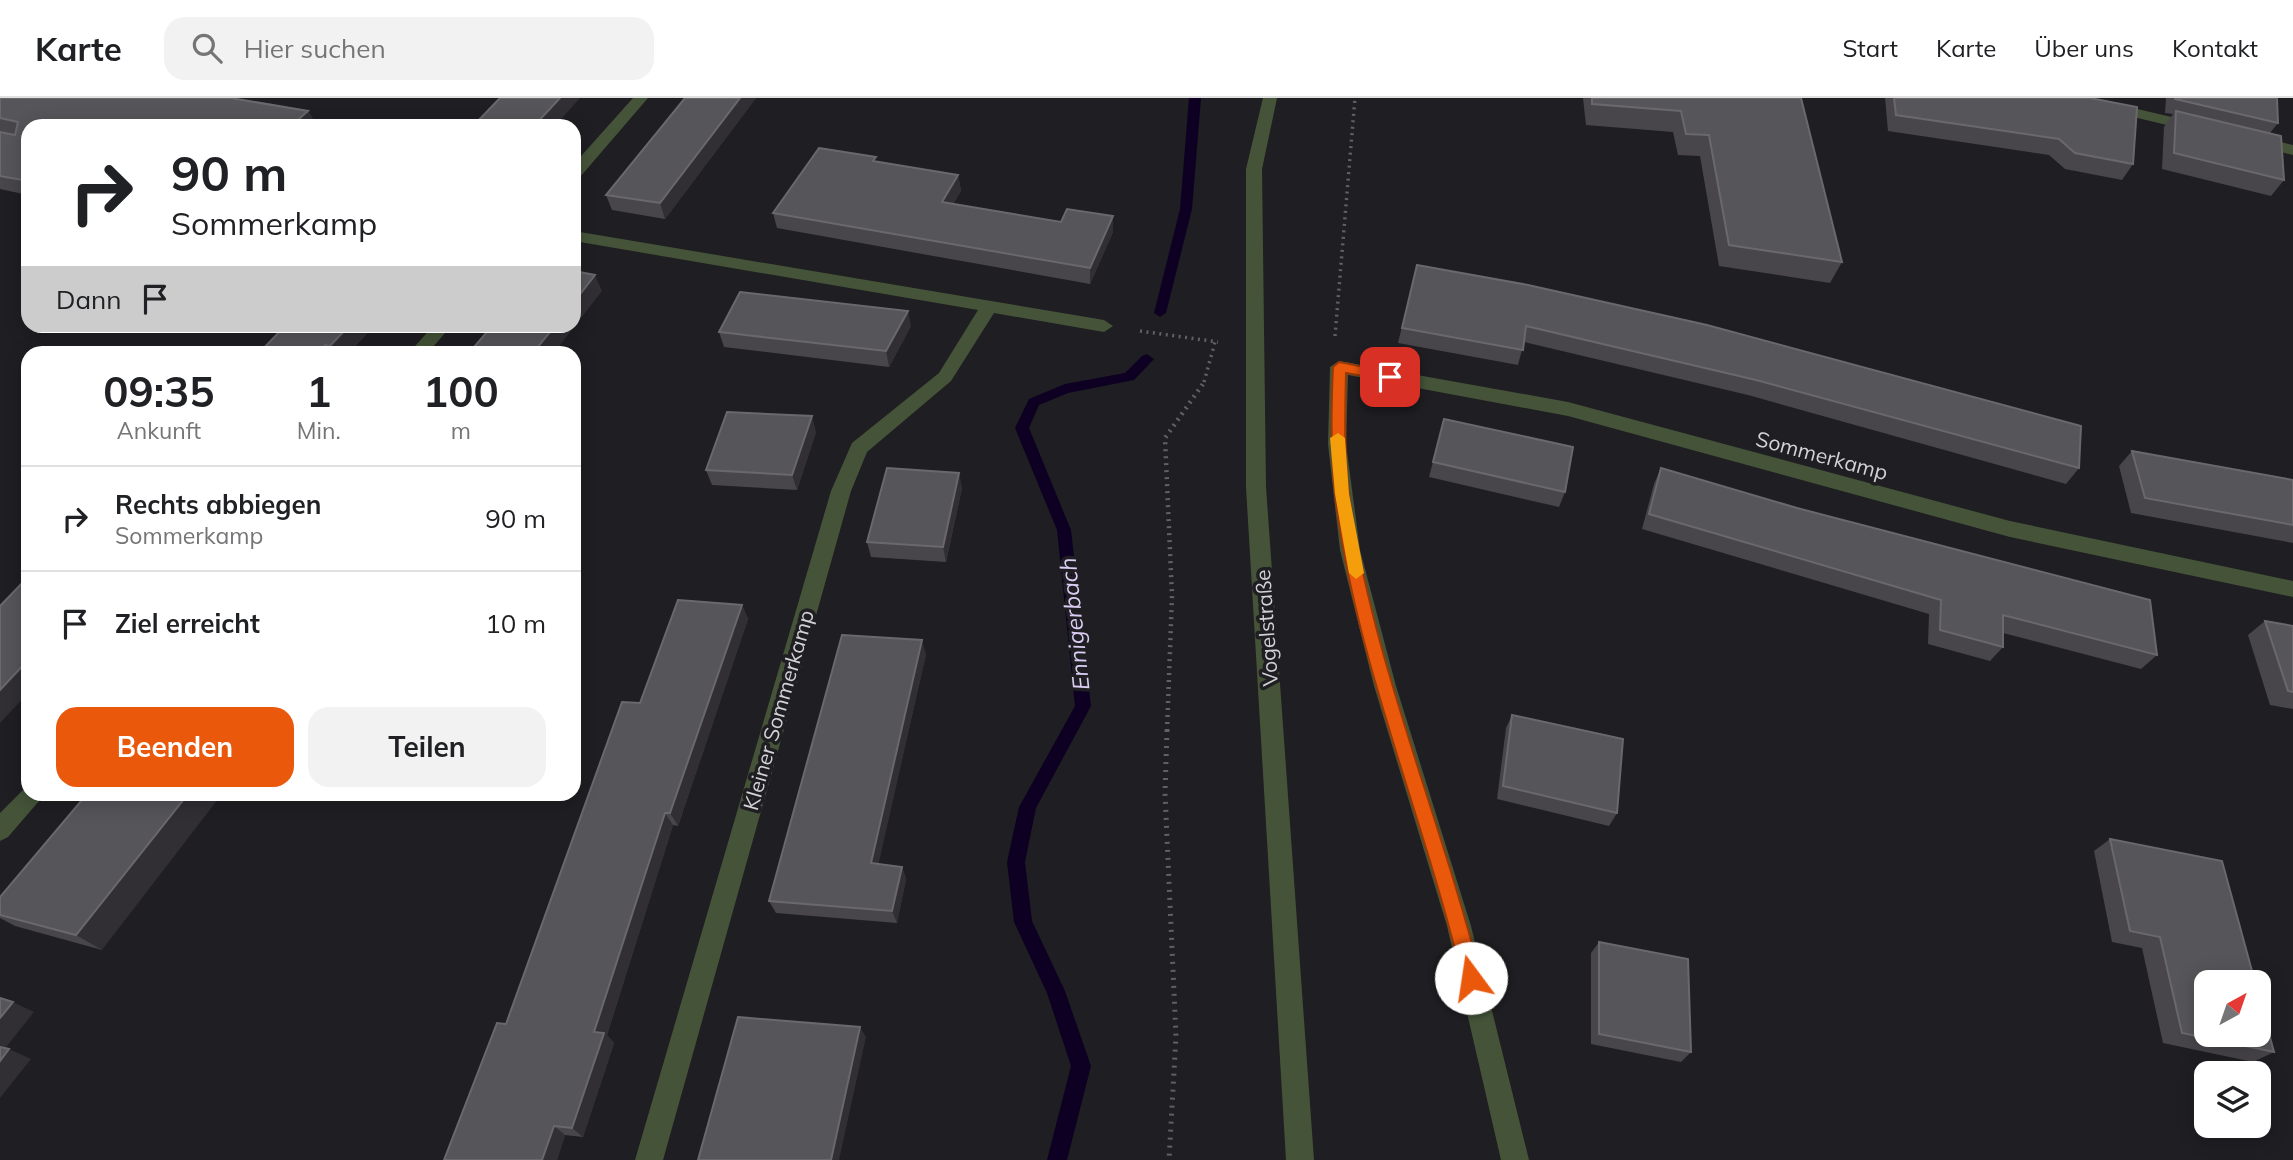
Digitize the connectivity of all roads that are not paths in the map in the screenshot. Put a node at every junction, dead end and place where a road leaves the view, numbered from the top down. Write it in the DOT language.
graph roads {
  1 [pos="641,98"];
  2 [pos="1270,98"];
  3 [pos="2072,98"];
  4 [pos="2215,132"];
  5 [pos="2241,138"];
  6 [pos="2293,150"];
  7 [pos="581,166"];
  8 [pos="581,237"];
  9 [pos="988,308"];
  10 [pos="1104,326"];
  11 [pos="2293,589"];
  12 [pos="26,801"];
  13 [pos="0,830"];
  14 [pos="649,1160"];
  15 [pos="1300,1160"];
  16 [pos="1515,1160"];
  1 -- 7 [label="street"];
  2 -- 15 [label="street, Vogelstraße"];
  3 -- 4 [label="street"];
  5 -- 6 [label="street"];
  8 -- 9 [label="street"];
  9 -- 10 [label="street"];
  9 -- 14 [label="street, Kleiner Sommerkamp"];
  11 -- 16 [label="street, Sommerkamp"];
  12 -- 13 [label="street"];
}
